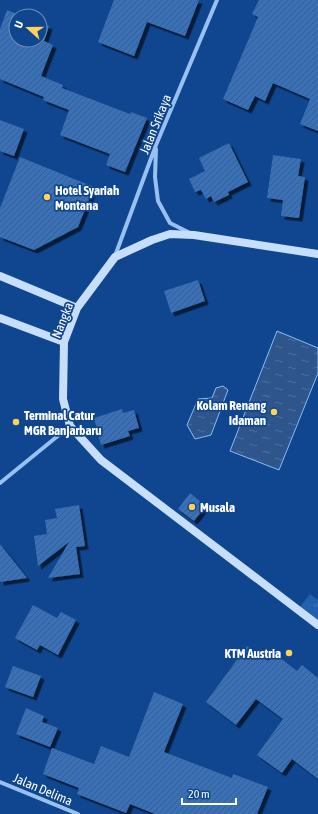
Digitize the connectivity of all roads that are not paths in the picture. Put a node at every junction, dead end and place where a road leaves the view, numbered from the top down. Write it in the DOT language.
graph roads {
  1 [pos="217,0"];
  2 [pos="156,145"];
  3 [pos="194,236"];
  4 [pos="318,254"];
  5 [pos="115,257"];
  6 [pos="0,276"];
  7 [pos="77,308"];
  8 [pos="0,318"];
  9 [pos="64,342"];
  10 [pos="70,426"];
  11 [pos="0,483"];
  12 [pos="318,625"];
  13 [pos="0,782"];
  14 [pos="78,814"];
  1 -- 2 [label="street, Jalan Srikaya"];
  2 -- 3 [label="street"];
  2 -- 5 [label="street, Jalan Srikaya"];
  3 -- 4 [label="street"];
  3 -- 5 [label="street"];
  5 -- 7 [label="street, Nangka"];
  6 -- 7 [label="street"];
  7 -- 9 [label="street, Nangka"];
  8 -- 9 [label="street"];
  9 -- 10 [label="street, Nangka"];
  10 -- 11 [label="street"];
  10 -- 12 [label="street"];
  13 -- 14 [label="street, Jalan Delima"];
}
